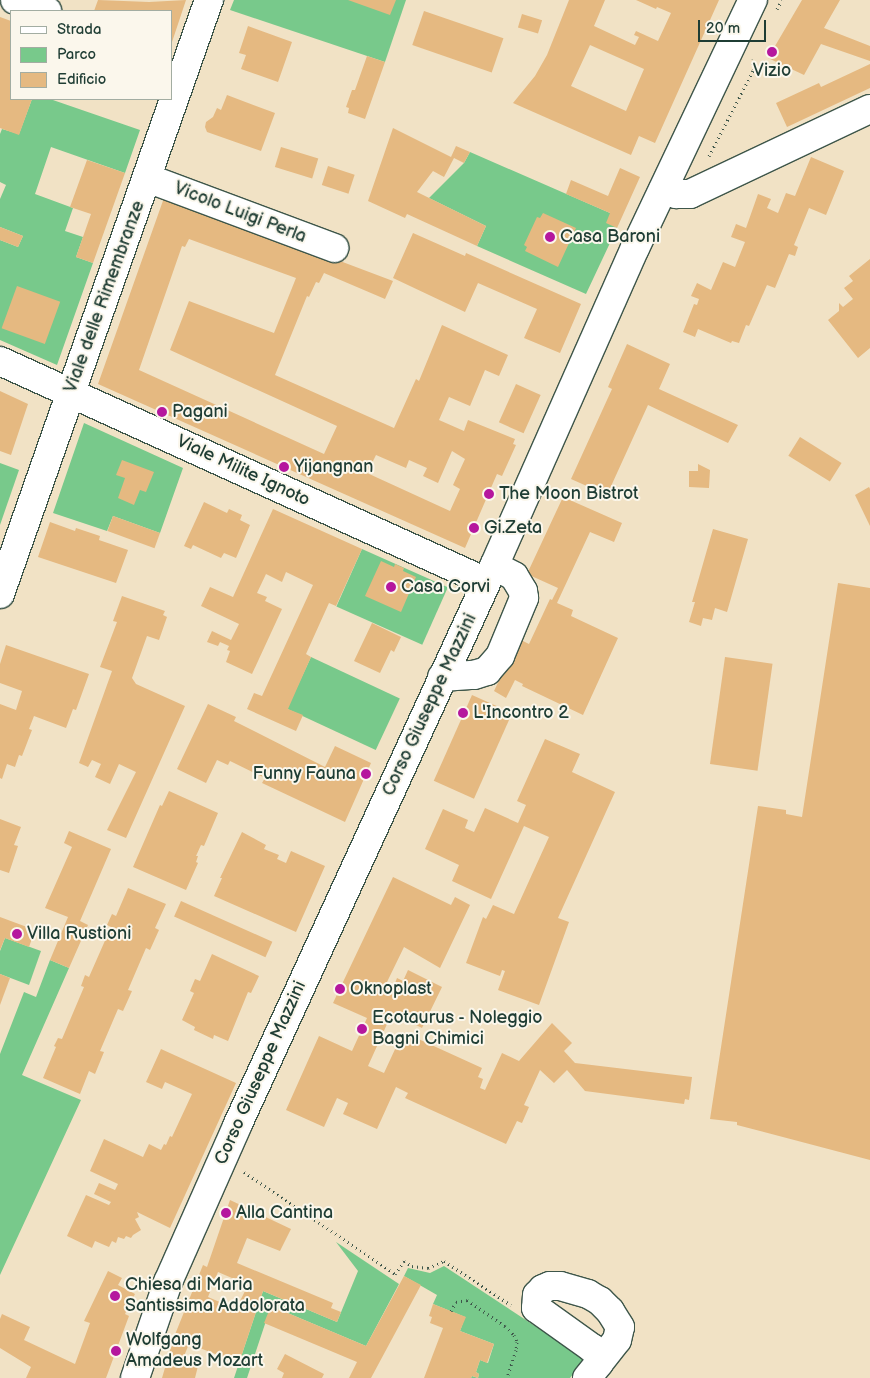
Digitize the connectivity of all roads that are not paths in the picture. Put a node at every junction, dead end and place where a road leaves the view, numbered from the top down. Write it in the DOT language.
graph roads {
  1 [pos="15,0"];
  2 [pos="209,0"];
  3 [pos="753,0"];
  4 [pos="759,0"];
  5 [pos="44,10"];
  6 [pos="737,36"];
  7 [pos="180,57"];
  8 [pos="172,86"];
  9 [pos="168,100"];
  10 [pos="870,109"];
  11 [pos="147,178"];
  12 [pos="663,190"];
  13 [pos="334,248"];
  14 [pos="0,361"];
  15 [pos="71,392"];
  16 [pos="490,574"];
  17 [pos="0,594"];
  18 [pos="442,677"];
  19 [pos="135,1378"];
  1 -- 5 [label="street"];
  2 -- 7 [label="street, Viale delle Rimembranze"];
  3 -- 6 [label="street, Corso Giuseppe Mazzini"];
  4 -- 6 [label="street, Corso Giuseppe Mazzini"];
  6 -- 12 [label="street, Corso Giuseppe Mazzini"];
  7 -- 8 [label="street, Viale delle Rimembranze"];
  9 -- 11 [label="street, Viale delle Rimembranze"];
  10 -- 12 [label="street"];
  11 -- 13 [label="street, Vicolo Luigi Perla"];
  11 -- 15 [label="street, Viale delle Rimembranze"];
  12 -- 16 [label="street, Corso Giuseppe Mazzini"];
  14 -- 15 [label="street, Viale Milite Ignoto"];
  15 -- 16 [label="street, Viale Milite Ignoto"];
  15 -- 17 [label="street, Viale delle Rimembranze"];
  16 -- 18 [label="street, Corso Giuseppe Mazzini"];
  16 -- 18 [label="street, Viale Milite Ignoto"];
  18 -- 19 [label="street, Corso Giuseppe Mazzini"];
}
